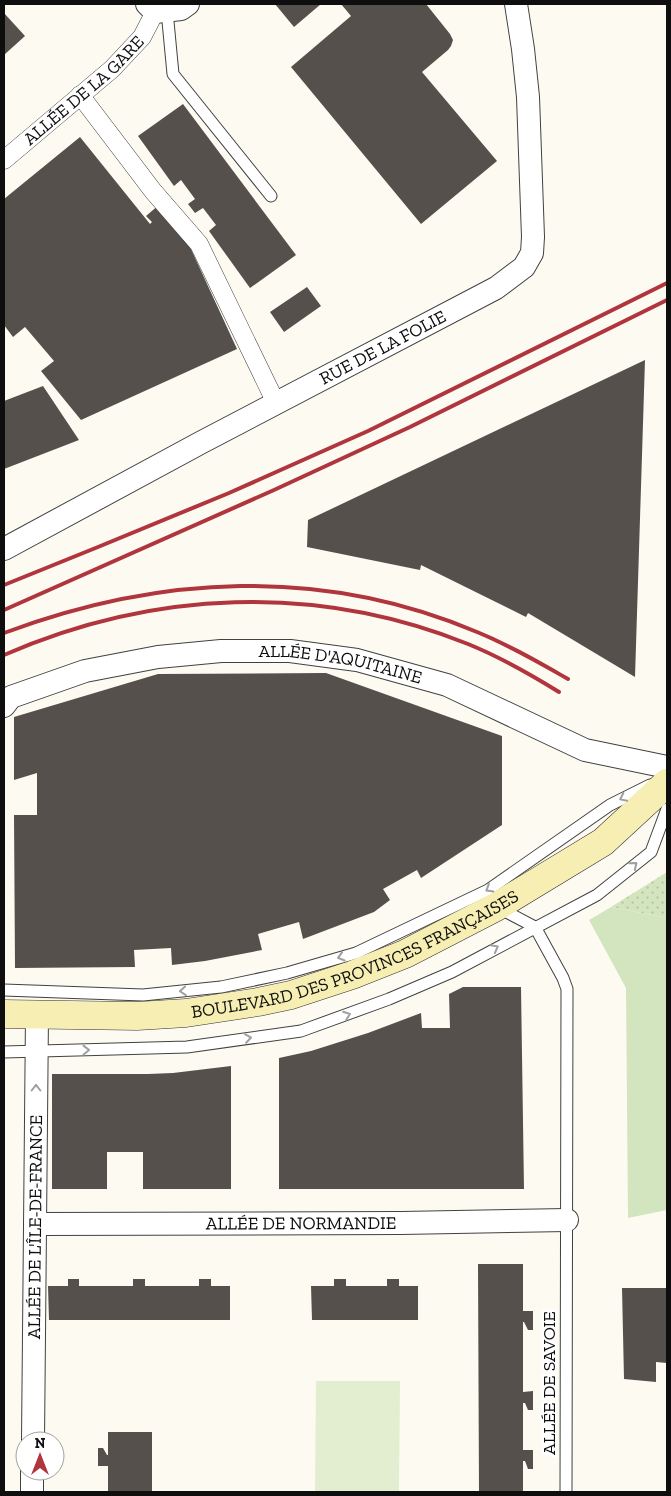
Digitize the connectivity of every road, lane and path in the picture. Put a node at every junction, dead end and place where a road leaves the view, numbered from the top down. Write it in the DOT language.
graph roads {
  1 [pos="516,4"];
  2 [pos="167,8"];
  3 [pos="80,95"];
  4 [pos="4,160"];
  5 [pos="271,196"];
  6 [pos="276,403"];
  7 [pos="4,549"];
  8 [pos="4,706"];
  9 [pos="667,767"];
  10 [pos="667,777"];
  11 [pos="667,783"];
  12 [pos="667,809"];
  13 [pos="496,907"];
  14 [pos="534,928"];
  15 [pos="4,990"];
  16 [pos="4,1014"];
  17 [pos="37,1014"];
  18 [pos="37,1051"];
  19 [pos="4,1052"];
  20 [pos="567,1220"];
  21 [pos="35,1224"];
  22 [pos="33,1431"];
  23 [pos="566,1492"];
  1 -- 6 [label="street, RUE DE LA FOLIE"];
  2 -- 3 [label="street, ALLÉE DE LA GARE"];
  2 -- 5 [label="lane"];
  3 -- 4 [label="street, ALLÉE DE LA GARE"];
  3 -- 6 [label="street"];
  6 -- 7 [label="street, RUE DE LA FOLIE"];
  8 -- 9 [label="street, ALLÉE D'AQUITAINE"];
  10 -- 15 [label="lane, one-way"];
  11 -- 13 [label="main road, BOULEVARD DES PROVINCES FRANÇAISES"];
  14 -- 12 [label="lane, one-way"];
  13 -- 14 [label="lane"];
  13 -- 17 [label="main road, BOULEVARD DES PROVINCES FRANÇAISES"];
  18 -- 14 [label="lane, one-way"];
  14 -- 20 [label="lane, ALLÉE DE SAVOIE"];
  16 -- 17 [label="main road, BOULEVARD DES PROVINCES FRANÇAISES"];
  17 -- 18 [label="street, ALLÉE DE L'ÎLE-DE-FRANCE"];
  18 -- 19 [label="lane"];
  21 -- 18 [label="street, ALLÉE DE L'ÎLE-DE-FRANCE, one-way"];
  20 -- 21 [label="street, ALLÉE DE NORMANDIE"];
  20 -- 23 [label="lane, ALLÉE DE SAVOIE"];
  21 -- 22 [label="street, ALLÉE DE L'ÎLE-DE-FRANCE"];
}
